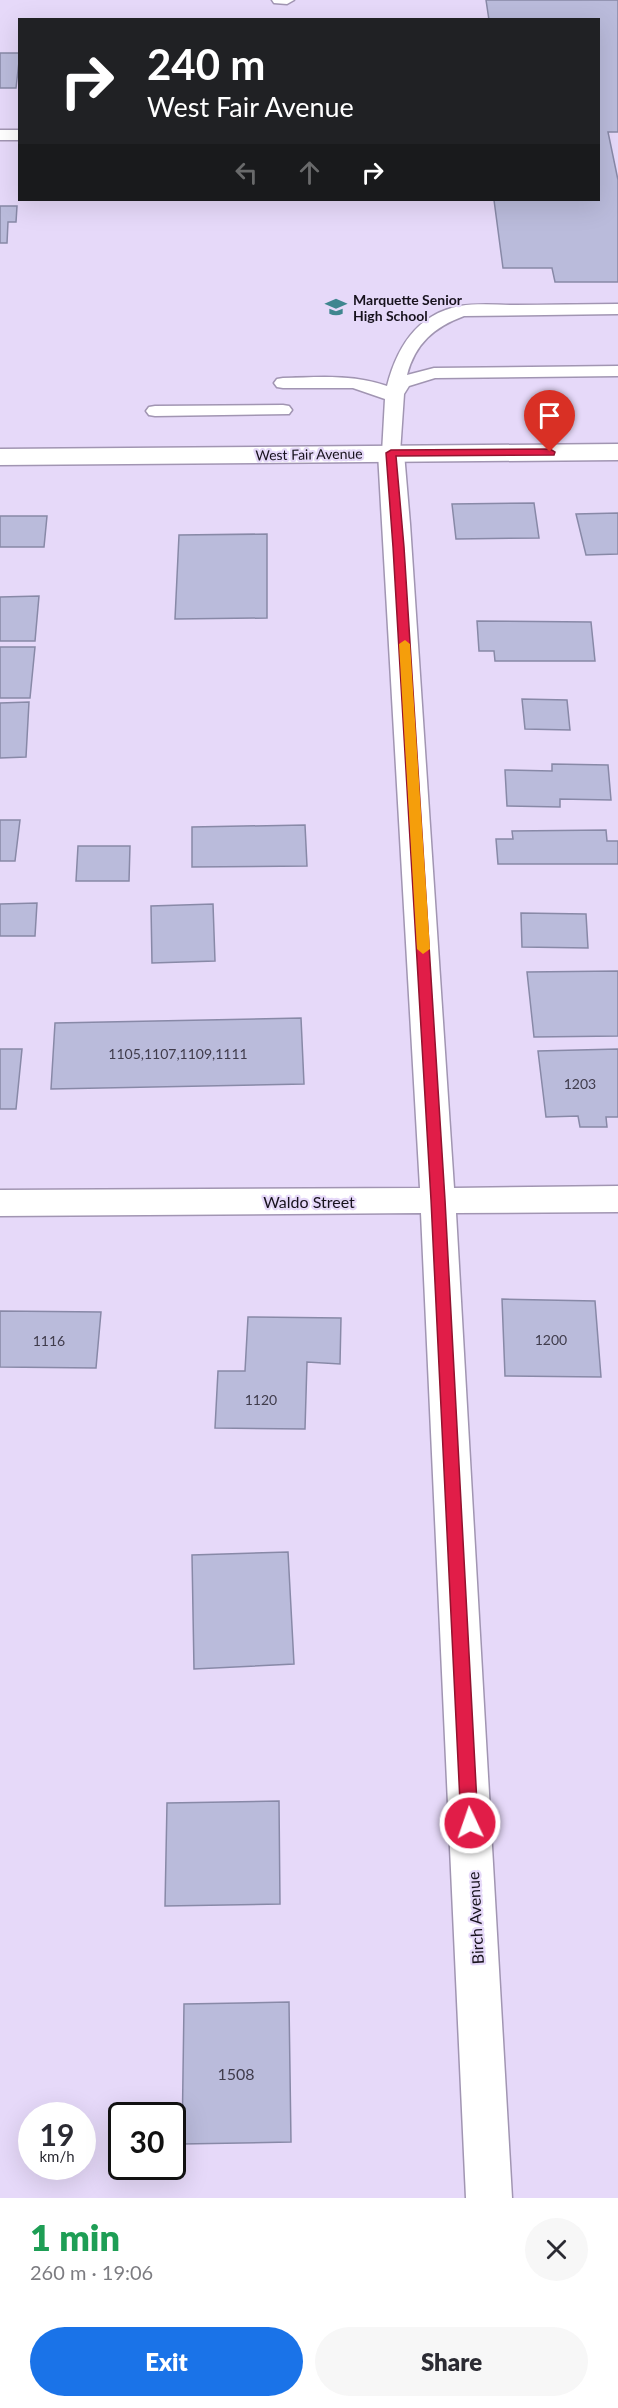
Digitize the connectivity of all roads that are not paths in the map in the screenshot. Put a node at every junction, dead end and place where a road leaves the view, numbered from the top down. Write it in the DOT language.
graph roads {
  1 [pos="279,0"];
  2 [pos="287,0"];
  3 [pos="0,135"];
  4 [pos="18,135"];
  5 [pos="618,309"];
  6 [pos="618,371"];
  7 [pos="283,383"];
  8 [pos="393,396"];
  9 [pos="283,410"];
  10 [pos="155,411"];
  11 [pos="618,452"];
  12 [pos="391,453"];
  13 [pos="0,457"];
  14 [pos="618,1199"];
  15 [pos="438,1200"];
  16 [pos="0,1203"];
  17 [pos="489,2198"];
  1 -- 2 [label="lane"];
  3 -- 4 [label="lane"];
  5 -- 8 [label="lane"];
  6 -- 8 [label="lane"];
  7 -- 8 [label="lane"];
  8 -- 12 [label="lane"];
  9 -- 10 [label="lane"];
  11 -- 12 [label="street, West Fair Avenue"];
  12 -- 13 [label="street, West Fair Avenue"];
  12 -- 15 [label="street, Birch Avenue"];
  14 -- 15 [label="street, Waldo Street"];
  15 -- 16 [label="street, Waldo Street"];
  15 -- 17 [label="street, Birch Avenue"];
}
